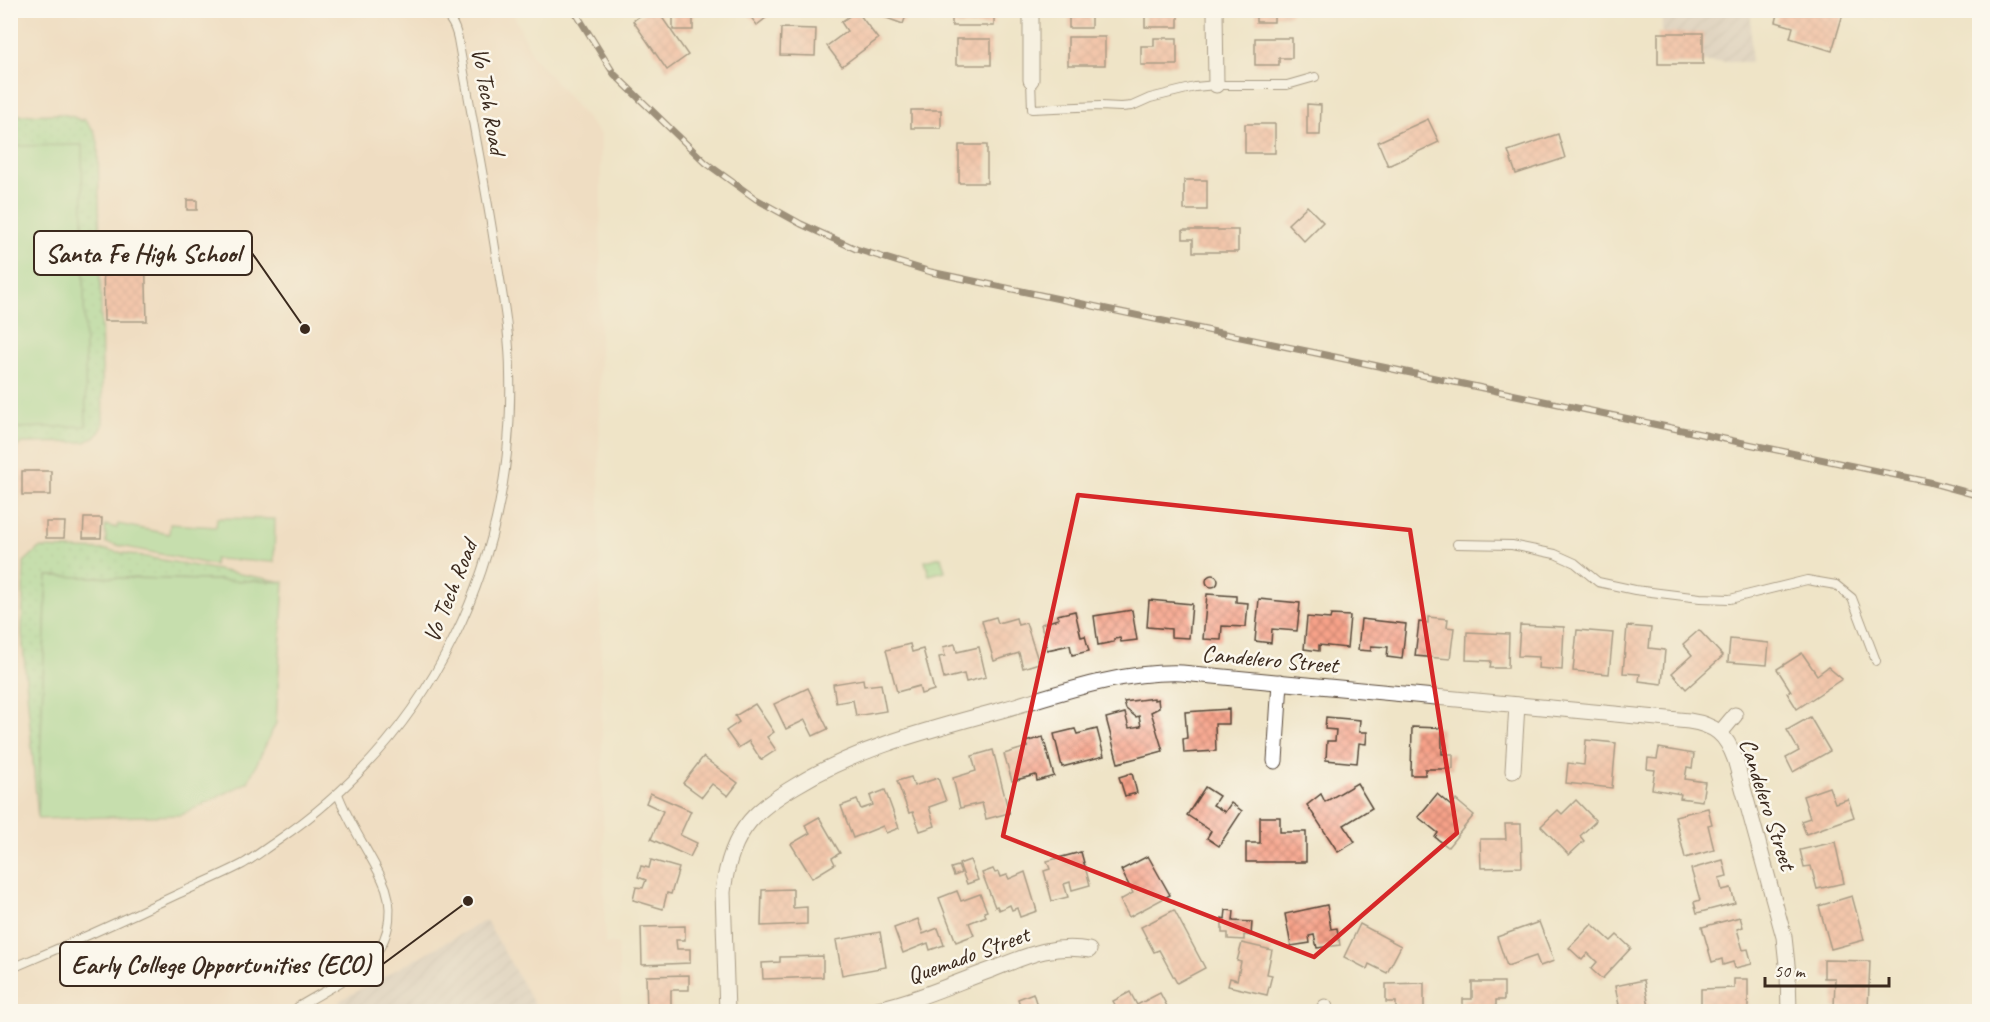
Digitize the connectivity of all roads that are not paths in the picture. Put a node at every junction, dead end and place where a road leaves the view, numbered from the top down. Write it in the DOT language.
graph roads {
  1 [pos="434,10"];
  2 [pos="1031,10"];
  3 [pos="1215,10"];
  4 [pos="1315,77"];
  5 [pos="1030,80"];
  6 [pos="1216,85"];
  7 [pos="1457,544"];
  8 [pos="1876,661"];
  9 [pos="1280,682"];
  10 [pos="1517,705"];
  11 [pos="1735,715"];
  12 [pos="1720,733"];
  13 [pos="1275,761"];
  14 [pos="1513,771"];
  15 [pos="338,794"];
  16 [pos="1089,950"];
  17 [pos="10,969"];
  18 [pos="299,1011"];
  19 [pos="728,1011"];
  20 [pos="862,1011"];
  21 [pos="1789,1011"];
  1 -- 15 [label="lane, Vo Tech Road"];
  2 -- 5 [label="street"];
  3 -- 6 [label="street"];
  4 -- 6 [label="lane"];
  5 -- 6 [label="lane"];
  7 -- 8 [label="lane"];
  9 -- 10 [label="street, Candelero Street"];
  9 -- 13 [label="street"];
  9 -- 19 [label="street, Candelero Street"];
  10 -- 12 [label="street, Candelero Street"];
  10 -- 14 [label="street"];
  11 -- 12 [label="street"];
  12 -- 21 [label="street, Candelero Street"];
  15 -- 17 [label="lane, Vo Tech Road"];
  15 -- 18 [label="lane"];
  16 -- 20 [label="street, Quemado Street"];
}
